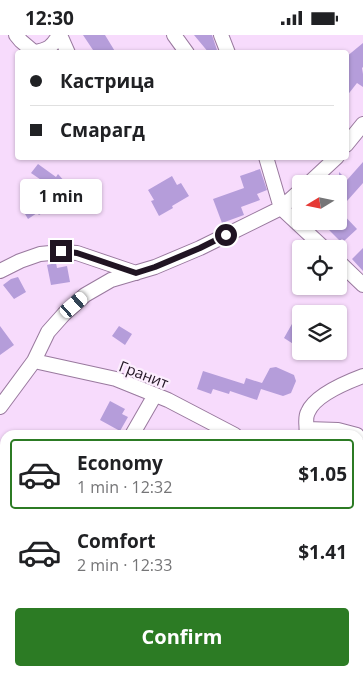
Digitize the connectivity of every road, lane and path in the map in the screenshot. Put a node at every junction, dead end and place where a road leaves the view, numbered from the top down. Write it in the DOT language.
graph roads {
  1 [pos="16,35"];
  2 [pos="59,35"];
  3 [pos="174,35"];
  4 [pos="221,35"];
  5 [pos="31,50"];
  6 [pos="44,50"];
  7 [pos="66,50"];
  8 [pos="185,50"];
  9 [pos="227,50"];
  10 [pos="363,124"];
  11 [pos="349,141"];
  12 [pos="267,160"];
  13 [pos="334,160"];
  14 [pos="318,175"];
  15 [pos="292,198"];
  16 [pos="281,208"];
  17 [pos="315,240"];
  18 [pos="347,270"];
  19 [pos="0,271"];
  20 [pos="136,273"];
  21 [pos="363,285"];
  22 [pos="34,361"];
  23 [pos="363,376"];
  24 [pos="155,395"];
  25 [pos="0,407"];
  26 [pos="135,430"];
  27 [pos="225,430"];
  28 [pos="306,430"];
  1 -- 5 [label="street"];
  2 -- 6 [label="street"];
  2 -- 7 [label="street"];
  3 -- 8 [label="street"];
  4 -- 9 [label="street"];
  10 -- 11 [label="street"];
  12 -- 16 [label="street"];
  13 -- 14 [label="street"];
  15 -- 16 [label="street"];
  16 -- 17 [label="street"];
  16 -- 20 [label="street"];
  18 -- 21 [label="street"];
  19 -- 20 [label="street"];
  20 -- 22 [label="street"];
  22 -- 24 [label="street, Гранит"];
  22 -- 25 [label="street"];
  23 -- 28 [label="street"];
  24 -- 26 [label="street"];
  24 -- 27 [label="street, Гранит"];
}
